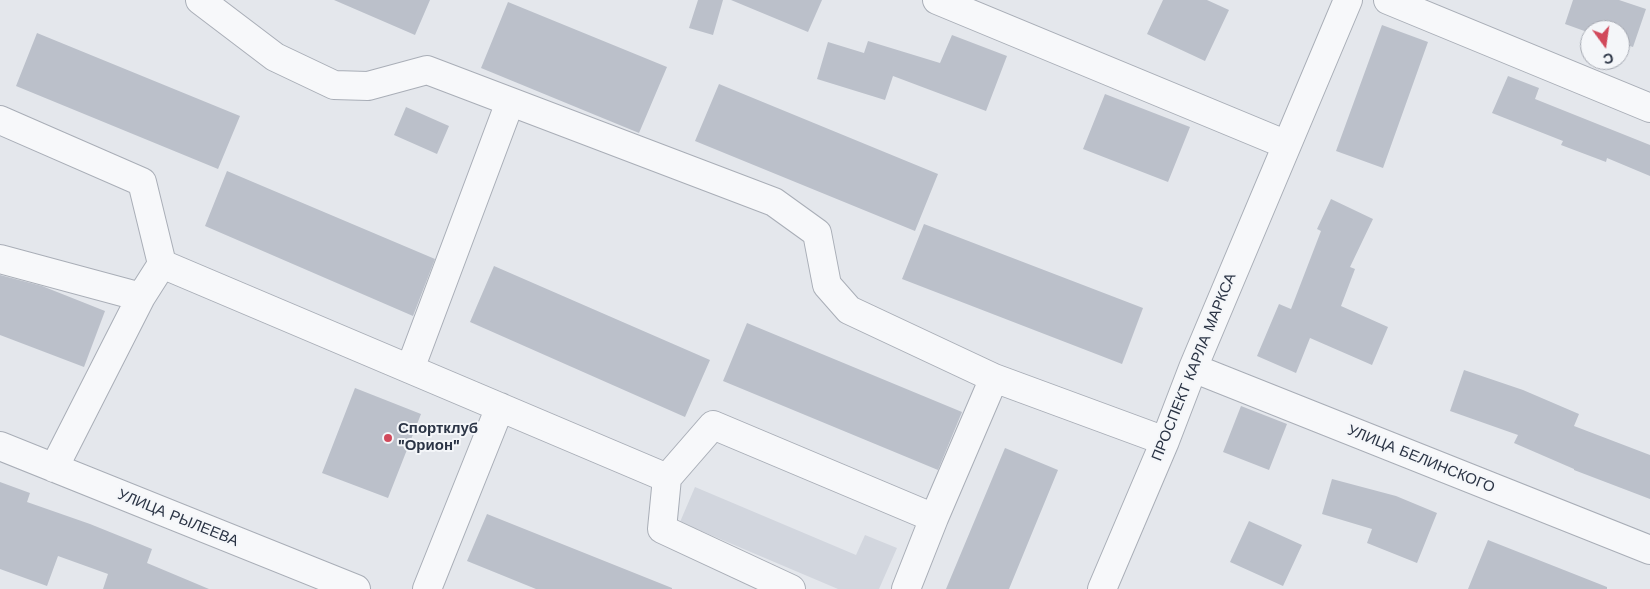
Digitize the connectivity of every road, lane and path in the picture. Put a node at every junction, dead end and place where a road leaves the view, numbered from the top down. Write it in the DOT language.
graph roads {
  1 [pos="200,0"];
  2 [pos="938,0"];
  3 [pos="1348,0"];
  4 [pos="1388,0"];
  5 [pos="510,102"];
  6 [pos="1650,108"];
  7 [pos="0,120"];
  8 [pos="1287,145"];
  9 [pos="0,258"];
  10 [pos="162,264"];
  11 [pos="141,297"];
  12 [pos="1193,368"];
  13 [pos="410,369"];
  14 [pos="994,378"];
  15 [pos="500,407"];
  16 [pos="1165,441"];
  17 [pos="0,446"];
  18 [pos="54,468"];
  19 [pos="667,478"];
  20 [pos="934,518"];
  21 [pos="1650,550"];
  22 [pos="356,589"];
  23 [pos="427,589"];
  24 [pos="791,589"];
  25 [pos="906,589"];
  26 [pos="1102,589"];
  1 -- 5 [label="street"];
  2 -- 8 [label="street"];
  3 -- 8 [label="street, ПРОСПЕКТ КАРЛА МАРКСА"];
  4 -- 6 [label="street"];
  5 -- 13 [label="street"];
  5 -- 14 [label="street"];
  7 -- 10 [label="street"];
  8 -- 12 [label="street, ПРОСПЕКТ КАРЛА МАРКСА"];
  9 -- 11 [label="street"];
  10 -- 11 [label="street"];
  10 -- 13 [label="street"];
  11 -- 18 [label="street"];
  12 -- 16 [label="street, ПРОСПЕКТ КАРЛА МАРКСА"];
  12 -- 21 [label="street, УЛИЦА БЕЛИНСКОГО"];
  13 -- 15 [label="street"];
  14 -- 16 [label="street"];
  14 -- 20 [label="street"];
  15 -- 19 [label="street"];
  15 -- 23 [label="street"];
  16 -- 26 [label="street, ПРОСПЕКТ КАРЛА МАРКСА"];
  17 -- 18 [label="street, УЛИЦА РЫЛЕЕВА"];
  18 -- 22 [label="street, УЛИЦА РЫЛЕЕВА"];
  19 -- 20 [label="street"];
  19 -- 24 [label="street"];
  20 -- 25 [label="street"];
}
